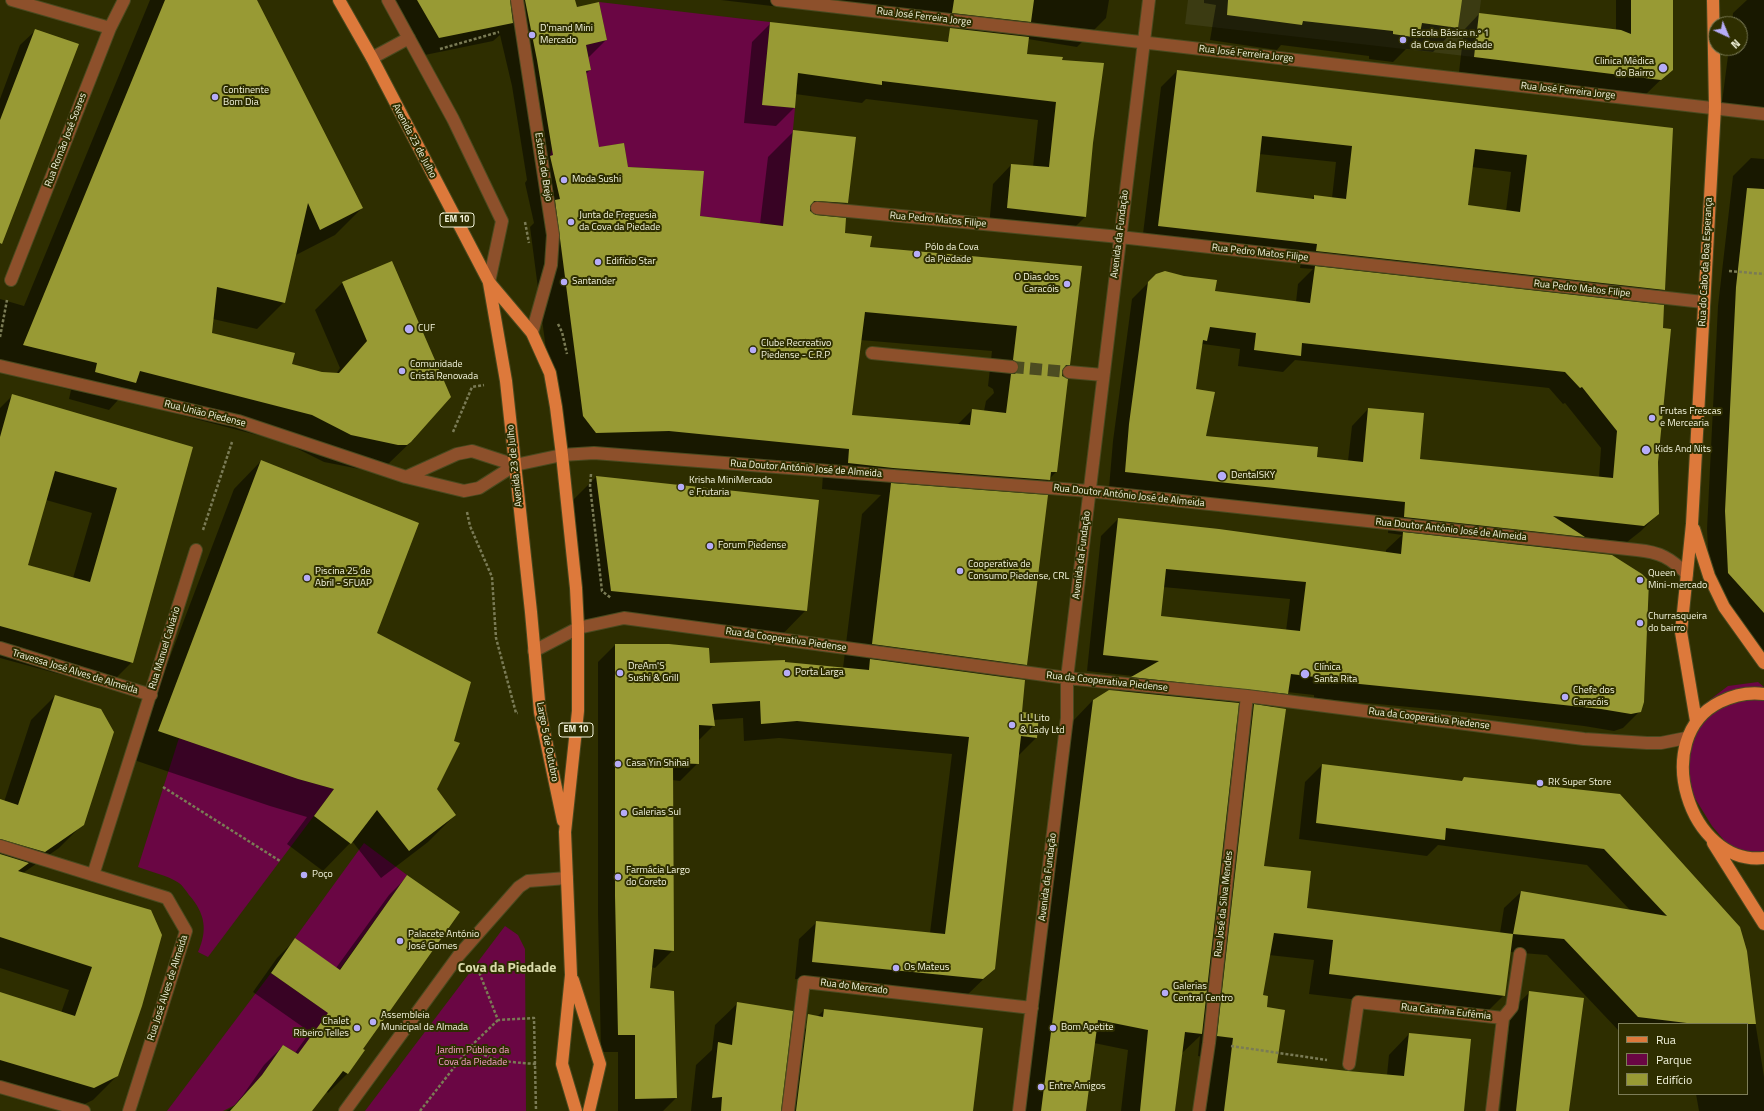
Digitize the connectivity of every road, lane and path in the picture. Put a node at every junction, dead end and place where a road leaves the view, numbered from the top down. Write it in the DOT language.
graph roads {
  1 [pos="12,0"];
  2 [pos="124,0"];
  3 [pos="339,0"];
  4 [pos="388,0"];
  5 [pos="517,0"];
  6 [pos="777,0"];
  7 [pos="1149,0"];
  8 [pos="1713,0"];
  9 [pos="110,28"];
  10 [pos="502,32"];
  11 [pos="409,38"];
  12 [pos="1144,43"];
  13 [pos="436,50"];
  14 [pos="372,58"];
  15 [pos="1715,107"];
  16 [pos="1764,114"];
  17 [pos="817,208"];
  18 [pos="1120,237"];
  19 [pos="1706,269"];
  20 [pos="1764,274"];
  21 [pos="11,280"];
  22 [pos="489,282"];
  23 [pos="1704,302"];
  24 [pos="532,333"];
  25 [pos="0,337"];
  26 [pos="872,353"];
  27 [pos="0,366"];
  28 [pos="1012,367"];
  29 [pos="1069,372"];
  30 [pos="1103,376"];
  31 [pos="238,421"];
  32 [pos="594,453"];
  33 [pos="562,455"];
  34 [pos="514,465"];
  35 [pos="406,477"];
  36 [pos="1089,491"];
  37 [pos="1692,524"];
  38 [pos="196,550"];
  39 [pos="1687,574"];
  40 [pos="624,618"];
  41 [pos="578,628"];
  42 [pos="0,648"];
  43 [pos="534,651"];
  44 [pos="1764,663"];
  45 [pos="1067,678"];
  46 [pos="1764,694"];
  47 [pos="151,695"];
  48 [pos="1247,696"];
  49 [pos="1696,721"];
  50 [pos="1686,738"];
  51 [pos="162,787"];
  52 [pos="565,832"];
  53 [pos="1710,837"];
  54 [pos="0,846"];
  55 [pos="1764,858"];
  56 [pos="280,861"];
  57 [pos="93,875"];
  58 [pos="567,878"];
  59 [pos="1764,924"];
  60 [pos="1520,954"];
  61 [pos="459,955"];
  62 [pos="571,975"];
  63 [pos="1032,1008"];
  64 [pos="1503,1018"];
  65 [pos="498,1020"];
  66 [pos="1209,1043"];
  67 [pos="470,1047"];
  68 [pos="535,1064"];
  69 [pos="562,1064"];
  70 [pos="1349,1064"];
  71 [pos="0,1087"];
  72 [pos="84,1111"];
  73 [pos="129,1111"];
  74 [pos="345,1111"];
  75 [pos="420,1111"];
  76 [pos="536,1111"];
  77 [pos="576,1111"];
  78 [pos="589,1111"];
  79 [pos="788,1111"];
  80 [pos="1019,1111"];
  81 [pos="1199,1111"];
  82 [pos="1492,1111"];
  1 -- 9 [label="street"];
  2 -- 9 [label="street, Rua Romão José Soares"];
  3 -- 14 [label="main road, Avenida 23 de Julho / EM 10"];
  4 -- 11 [label="street"];
  5 -- 24 [label="street, Estrada do Brejo"];
  6 -- 12 [label="street, Rua José Ferreira Jorge"];
  7 -- 12 [label="street, Avenida da Fundação"];
  8 -- 15 [label="main road, Rua do Cabo da Boa Esperança"];
  9 -- 21 [label="street, Rua Romão José Soares"];
  10 -- 13 [label="path"];
  11 -- 14 [label="street"];
  11 -- 22 [label="street"];
  12 -- 15 [label="street, Rua José Ferreira Jorge"];
  12 -- 18 [label="street, Avenida da Fundação"];
  14 -- 22 [label="main road, Avenida 23 de Julho / EM 10"];
  15 -- 16 [label="street, Rua José Ferreira Jorge"];
  15 -- 19 [label="main road, Rua do Cabo da Boa Esperança"];
  17 -- 18 [label="street, Rua Pedro Matos Filipe"];
  18 -- 23 [label="street, Rua Pedro Matos Filipe"];
  18 -- 30 [label="street, Avenida da Fundação"];
  19 -- 20 [label="path"];
  19 -- 23 [label="main road, Rua do Cabo da Boa Esperança"];
  21 -- 25 [label="path"];
  22 -- 24 [label="main road, Avenida 23 de Julho / EM 10"];
  22 -- 34 [label="main road, Avenida 23 de Julho / EM 10"];
  23 -- 37 [label="main road, Rua do Cabo da Boa Esperança"];
  24 -- 33 [label="main road, Avenida 23 de Julho / EM 10"];
  26 -- 28 [label="street"];
  27 -- 31 [label="street, Rua União Piedense"];
  29 -- 30 [label="street"];
  30 -- 36 [label="street, Avenida da Fundação"];
  31 -- 35 [label="street, Rua União Piedense"];
  31 -- 38 [label="path"];
  32 -- 33 [label="street, Rua Doutor António José de Almeida"];
  32 -- 36 [label="street, Rua Doutor António José de Almeida"];
  32 -- 40 [label="path"];
  33 -- 34 [label="street, Rua Doutor António José de Almeida"];
  33 -- 41 [label="main road, Avenida 23 de Julho / EM 10"];
  34 -- 35 [label="street"];
  34 -- 35 [label="street, Rua União Piedense"];
  34 -- 43 [label="main road, Avenida 23 de Julho / EM 10"];
  36 -- 39 [label="street, Rua Doutor António José de Almeida"];
  36 -- 45 [label="street, Avenida da Fundação"];
  37 -- 39 [label="main road, Rua do Cabo da Boa Esperança"];
  37 -- 44 [label="main road, Rua do Cabo da Boa Esperança"];
  38 -- 47 [label="street, Rua Manuel Calvário"];
  39 -- 49 [label="main road, Rua do Cabo da Boa Esperança"];
  40 -- 41 [label="street, Rua da Cooperativa Piedense"];
  40 -- 45 [label="street, Rua da Cooperativa Piedense"];
  41 -- 43 [label="street, Rua da Cooperativa Piedense"];
  41 -- 52 [label="main road, Largo 5 de Outubro / EM 10"];
  42 -- 47 [label="street, Travessa José Alves de Almeida"];
  43 -- 52 [label="main road, Largo 5 de Outubro / EM 10"];
  45 -- 48 [label="street, Rua da Cooperativa Piedense"];
  45 -- 63 [label="street, Avenida da Fundação"];
  46 -- 49 [label="main road"];
  47 -- 57 [label="street, Rua Manuel Calvário"];
  48 -- 50 [label="street, Rua da Cooperativa Piedense"];
  48 -- 66 [label="street, Rua José da Silva Mendes"];
  49 -- 50 [label="main road"];
  50 -- 53 [label="main road"];
  51 -- 56 [label="path"];
  52 -- 58 [label="main road, Largo 5 de Outubro / EM 10"];
  53 -- 55 [label="main road"];
  53 -- 59 [label="main road"];
  54 -- 57 [label="street, Rua José Alves de Almeida"];
  57 -- 73 [label="street, Rua José Alves de Almeida"];
  58 -- 61 [label="street"];
  58 -- 62 [label="main road, Largo 5 de Outubro / EM 10"];
  60 -- 64 [label="street"];
  61 -- 65 [label="path"];
  61 -- 74 [label="street"];
  62 -- 69 [label="main road, Largo 5 de Outubro / EM 10"];
  62 -- 78 [label="main road, Largo 5 de Outubro / EM 10"];
  63 -- 79 [label="street, Rua do Mercado"];
  63 -- 80 [label="street, Avenida da Fundação"];
  64 -- 70 [label="street, Rua Catarina Eufémia"];
  64 -- 82 [label="street, Rua Catarina Eufémia"];
  65 -- 67 [label="path"];
  65 -- 68 [label="path"];
  66 -- 70 [label="path"];
  66 -- 81 [label="street, Rua José da Silva Mendes"];
  67 -- 68 [label="path"];
  67 -- 75 [label="path"];
  68 -- 69 [label="path"];
  68 -- 76 [label="path"];
  69 -- 77 [label="main road, Largo 5 de Outubro / EM 10"];
  71 -- 72 [label="street"];
}
